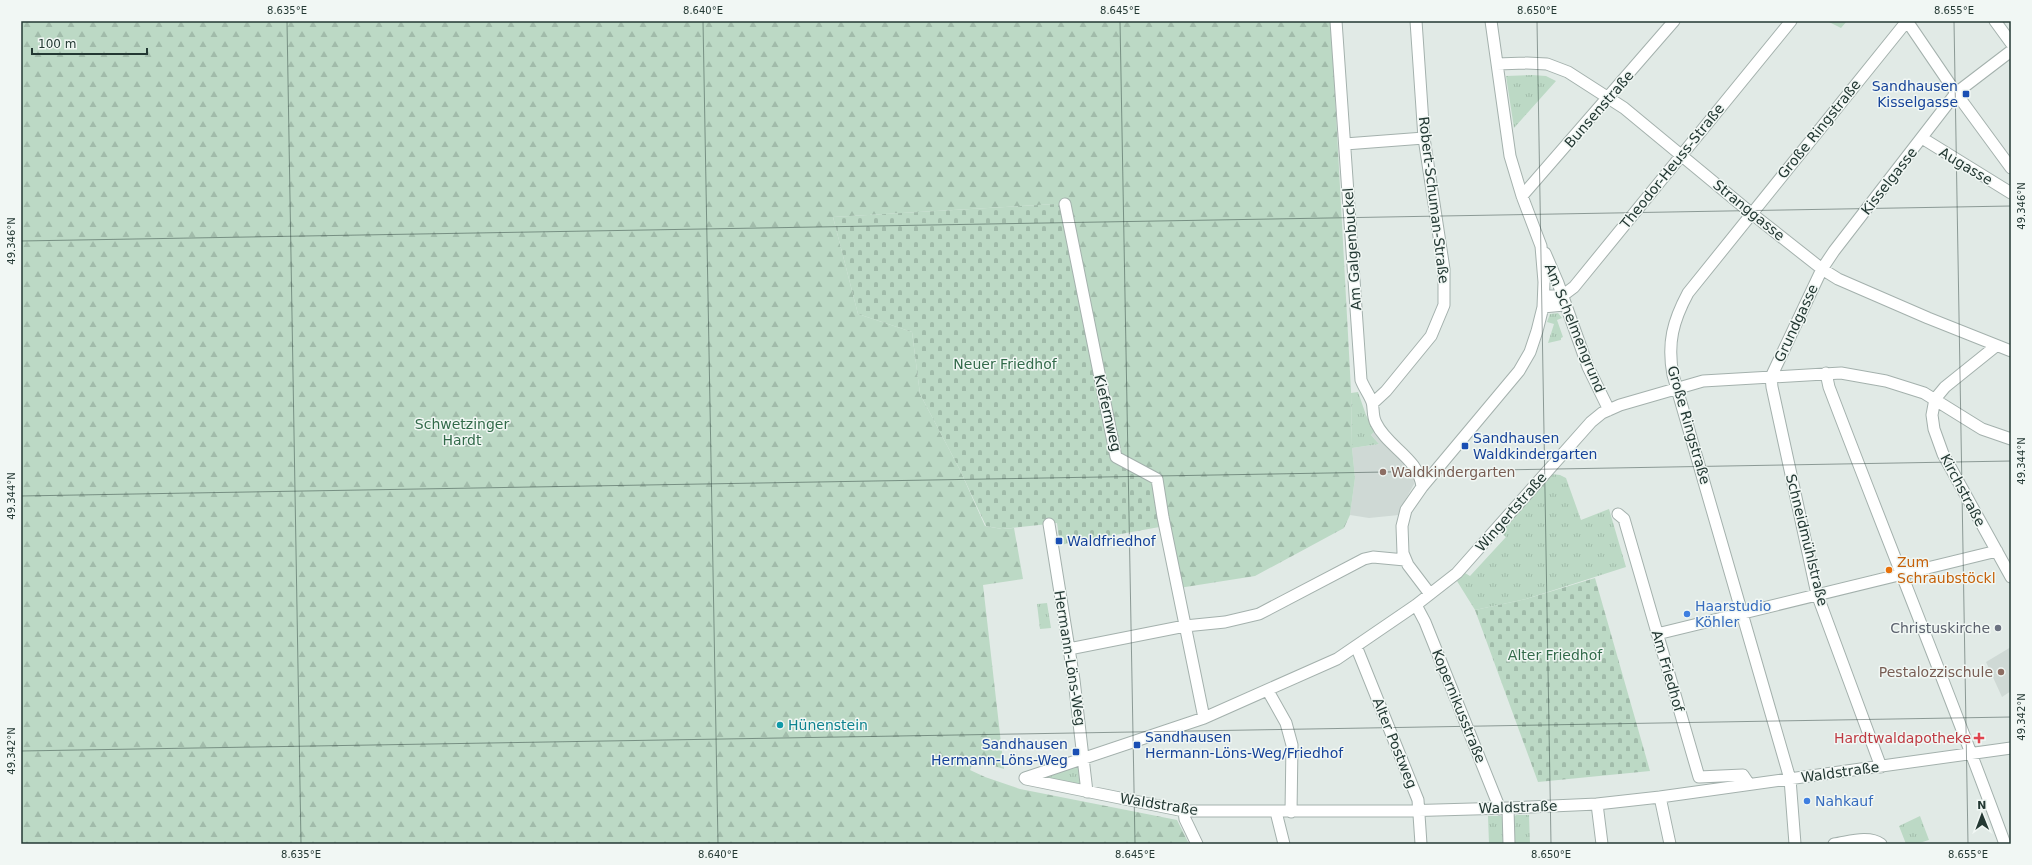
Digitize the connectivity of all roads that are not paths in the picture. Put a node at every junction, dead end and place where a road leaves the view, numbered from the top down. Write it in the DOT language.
graph roads {
  1 [pos="1336,21"];
  2 [pos="1416,21"];
  3 [pos="1491,21"];
  4 [pos="1674,21"];
  5 [pos="1791,21"];
  6 [pos="1907,21"];
  7 [pos="1994,21"];
  8 [pos="2011,43"];
  9 [pos="2011,50"];
  10 [pos="1497,64"];
  11 [pos="1956,93"];
  12 [pos="1609,98"];
  13 [pos="1424,138"];
  14 [pos="1922,138"];
  15 [pos="1345,144"];
  16 [pos="1681,156"];
  17 [pos="2011,168"];
  18 [pos="2011,193"];
  19 [pos="1522,196"];
  20 [pos="1065,204"];
  21 [pos="1752,213"];
  22 [pos="1541,246"];
  23 [pos="1822,269"];
  24 [pos="1563,300"];
  25 [pos="1544,302"];
  26 [pos="2005,346"];
  27 [pos="1826,373"];
  28 [pos="1771,377"];
  29 [pos="1678,389"];
  30 [pos="1935,399"];
  31 [pos="1373,403"];
  32 [pos="1609,410"];
  33 [pos="2011,439"];
  34 [pos="1410,461"];
  35 [pos="1438,469"];
  36 [pos="1422,487"];
  37 [pos="1618,514"];
  38 [pos="1049,524"];
  39 [pos="1997,551"];
  40 [pos="1405,560"];
  41 [pos="1900,574"];
  42 [pos="2011,577"];
  43 [pos="1430,594"];
  44 [pos="1817,594"];
  45 [pos="1416,605"];
  46 [pos="1743,613"];
  47 [pos="1185,626"];
  48 [pos="1657,634"];
  49 [pos="1356,646"];
  50 [pos="1070,649"];
  51 [pos="1268,690"];
  52 [pos="1204,718"];
  53 [pos="2011,748"];
  54 [pos="1972,754"];
  55 [pos="1084,758"];
  56 [pos="1881,767"];
  57 [pos="1025,778"];
  58 [pos="1790,779"];
  59 [pos="1749,784"];
  60 [pos="1088,792"];
  61 [pos="1660,797"];
  62 [pos="1597,804"];
  63 [pos="1504,808"];
  64 [pos="1419,810"];
  65 [pos="1184,811"];
  66 [pos="1276,812"];
  67 [pos="1291,812"];
  68 [pos="1197,844"];
  69 [pos="1284,844"];
  70 [pos="1421,844"];
  71 [pos="1509,844"];
  72 [pos="1602,844"];
  73 [pos="1670,844"];
  74 [pos="1795,844"];
  75 [pos="1834,844"];
  76 [pos="1881,844"];
  77 [pos="2004,844"];
  1 -- 15 [label="street, Am Galgenbuckel"];
  2 -- 13 [label="street, Robert-Schuman-Straße"];
  3 -- 10 [label="street, Am Schelmengrund"];
  4 -- 12 [label="street, Bunsenstraße"];
  5 -- 16 [label="street, Theodor-Heuss-Straße"];
  6 -- 11 [label="street"];
  6 -- 21 [label="street, Große Ringstraße"];
  7 -- 8 [label="street"];
  9 -- 11 [label="street, Kisselgasse"];
  10 -- 12 [label="street, Stranggasse"];
  10 -- 19 [label="street, Am Schelmengrund"];
  11 -- 14 [label="street, Kisselgasse"];
  11 -- 17 [label="street"];
  12 -- 16 [label="street, Stranggasse"];
  12 -- 19 [label="street, Bunsenstraße"];
  13 -- 15 [label="street"];
  13 -- 31 [label="street, Robert-Schuman-Straße"];
  14 -- 18 [label="street, Augasse"];
  14 -- 23 [label="street, Kisselgasse"];
  15 -- 31 [label="street, Am Galgenbuckel"];
  16 -- 21 [label="street, Stranggasse"];
  16 -- 24 [label="street, Theodor-Heuss-Straße"];
  19 -- 22 [label="street, Am Schelmengrund"];
  20 -- 47 [label="street, Kiefernweg"];
  21 -- 23 [label="street, Stranggasse"];
  21 -- 29 [label="street, Große Ringstraße"];
  22 -- 24 [label="street, Am Schelmengrund"];
  22 -- 25 [label="street"];
  23 -- 26 [label="street, Stranggasse"];
  23 -- 28 [label="street, Grundgasse"];
  24 -- 25 [label="street"];
  24 -- 32 [label="street, Am Schelmengrund"];
  25 -- 35 [label="street"];
  26 -- 30 [label="street"];
  27 -- 28 [label="street, Wingertstraße"];
  27 -- 30 [label="street, Wingertstraße"];
  27 -- 41 [label="street"];
  28 -- 29 [label="street, Wingertstraße"];
  28 -- 44 [label="street, Schneidmühlstraße"];
  29 -- 32 [label="street, Wingertstraße"];
  29 -- 46 [label="street, Große Ringstraße"];
  30 -- 33 [label="street, Wingertstraße"];
  30 -- 39 [label="street, Kirchstraße"];
  31 -- 34 [label="street, Am Galgenbuckel"];
  32 -- 43 [label="street, Wingertstraße"];
  34 -- 35 [label="street, Am Galgenbuckel"];
  34 -- 36 [label="street, Am Galgenbuckel"];
  35 -- 36 [label="street"];
  36 -- 40 [label="street"];
  37 -- 48 [label="street, Am Friedhof"];
  38 -- 50 [label="street, Hermann-Löns-Weg"];
  39 -- 41 [label="street"];
  39 -- 42 [label="street, Kirchstraße"];
  40 -- 43 [label="street"];
  40 -- 47 [label="street"];
  41 -- 44 [label="street"];
  41 -- 54 [label="street"];
  43 -- 45 [label="street, Wingertstraße"];
  44 -- 46 [label="street"];
  44 -- 56 [label="street, Schneidmühlstraße"];
  45 -- 49 [label="street, Wingertstraße"];
  45 -- 63 [label="street, Kopernikusstraße"];
  46 -- 48 [label="street"];
  46 -- 58 [label="street, Große Ringstraße"];
  47 -- 50 [label="street"];
  47 -- 52 [label="street, Kiefernweg"];
  48 -- 59 [label="street, Am Friedhof"];
  49 -- 51 [label="street, Wingertstraße"];
  49 -- 64 [label="street, Alter Postweg"];
  50 -- 55 [label="street, Hermann-Löns-Weg"];
  51 -- 52 [label="street, Wingertstraße"];
  51 -- 67 [label="street"];
  52 -- 55 [label="street, Wingertstraße"];
  53 -- 54 [label="street, Waldstraße"];
  54 -- 56 [label="street, Waldstraße"];
  54 -- 77 [label="street"];
  55 -- 57 [label="street, Wingertstraße"];
  55 -- 60 [label="street, Hermann-Löns-Weg"];
  56 -- 58 [label="street, Waldstraße"];
  57 -- 60 [label="street, Waldstraße"];
  58 -- 59 [label="street, Waldstraße"];
  58 -- 74 [label="street, Große Ringstraße"];
  59 -- 61 [label="street, Waldstraße"];
  60 -- 65 [label="street, Waldstraße"];
  61 -- 62 [label="street, Waldstraße"];
  61 -- 73 [label="street"];
  62 -- 63 [label="street, Waldstraße"];
  62 -- 72 [label="street"];
  63 -- 64 [label="street, Waldstraße"];
  63 -- 71 [label="street"];
  64 -- 67 [label="street, Waldstraße"];
  64 -- 70 [label="street, Alter Postweg"];
  65 -- 66 [label="street, Waldstraße"];
  65 -- 68 [label="street"];
  66 -- 67 [label="street, Waldstraße"];
  66 -- 69 [label="street"];
  75 -- 76 [label="street"];
}
